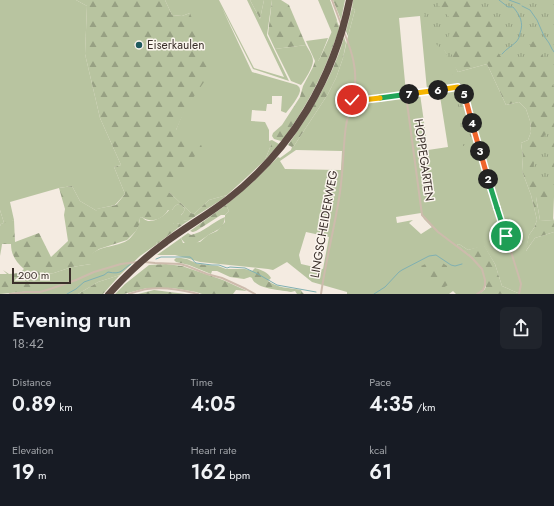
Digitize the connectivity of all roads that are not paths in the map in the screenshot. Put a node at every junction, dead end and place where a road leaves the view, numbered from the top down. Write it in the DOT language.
graph roads {
  1 [pos="332,0"];
  2 [pos="348,0"];
  3 [pos="351,0"];
  4 [pos="406,94"];
  5 [pos="352,100"];
  6 [pos="11,294"];
  7 [pos="106,294"];
  8 [pos="111,294"];
  9 [pos="129,294"];
  10 [pos="198,294"];
  11 [pos="255,294"];
  12 [pos="321,294"];
  13 [pos="477,294"];
  14 [pos="519,294"];
  1 -- 5 [label="street, LINGSCHEIDERWEG"];
  2 -- 7 [label="highway"];
  3 -- 8 [label="highway"];
  4 -- 5 [label="street"];
  4 -- 13 [label="street, HOPPEGARTEN"];
  4 -- 14 [label="street"];
  5 -- 12 [label="street, LINGSCHEIDERWEG"];
  6 -- 11 [label="street"];
  9 -- 10 [label="street"];
}
